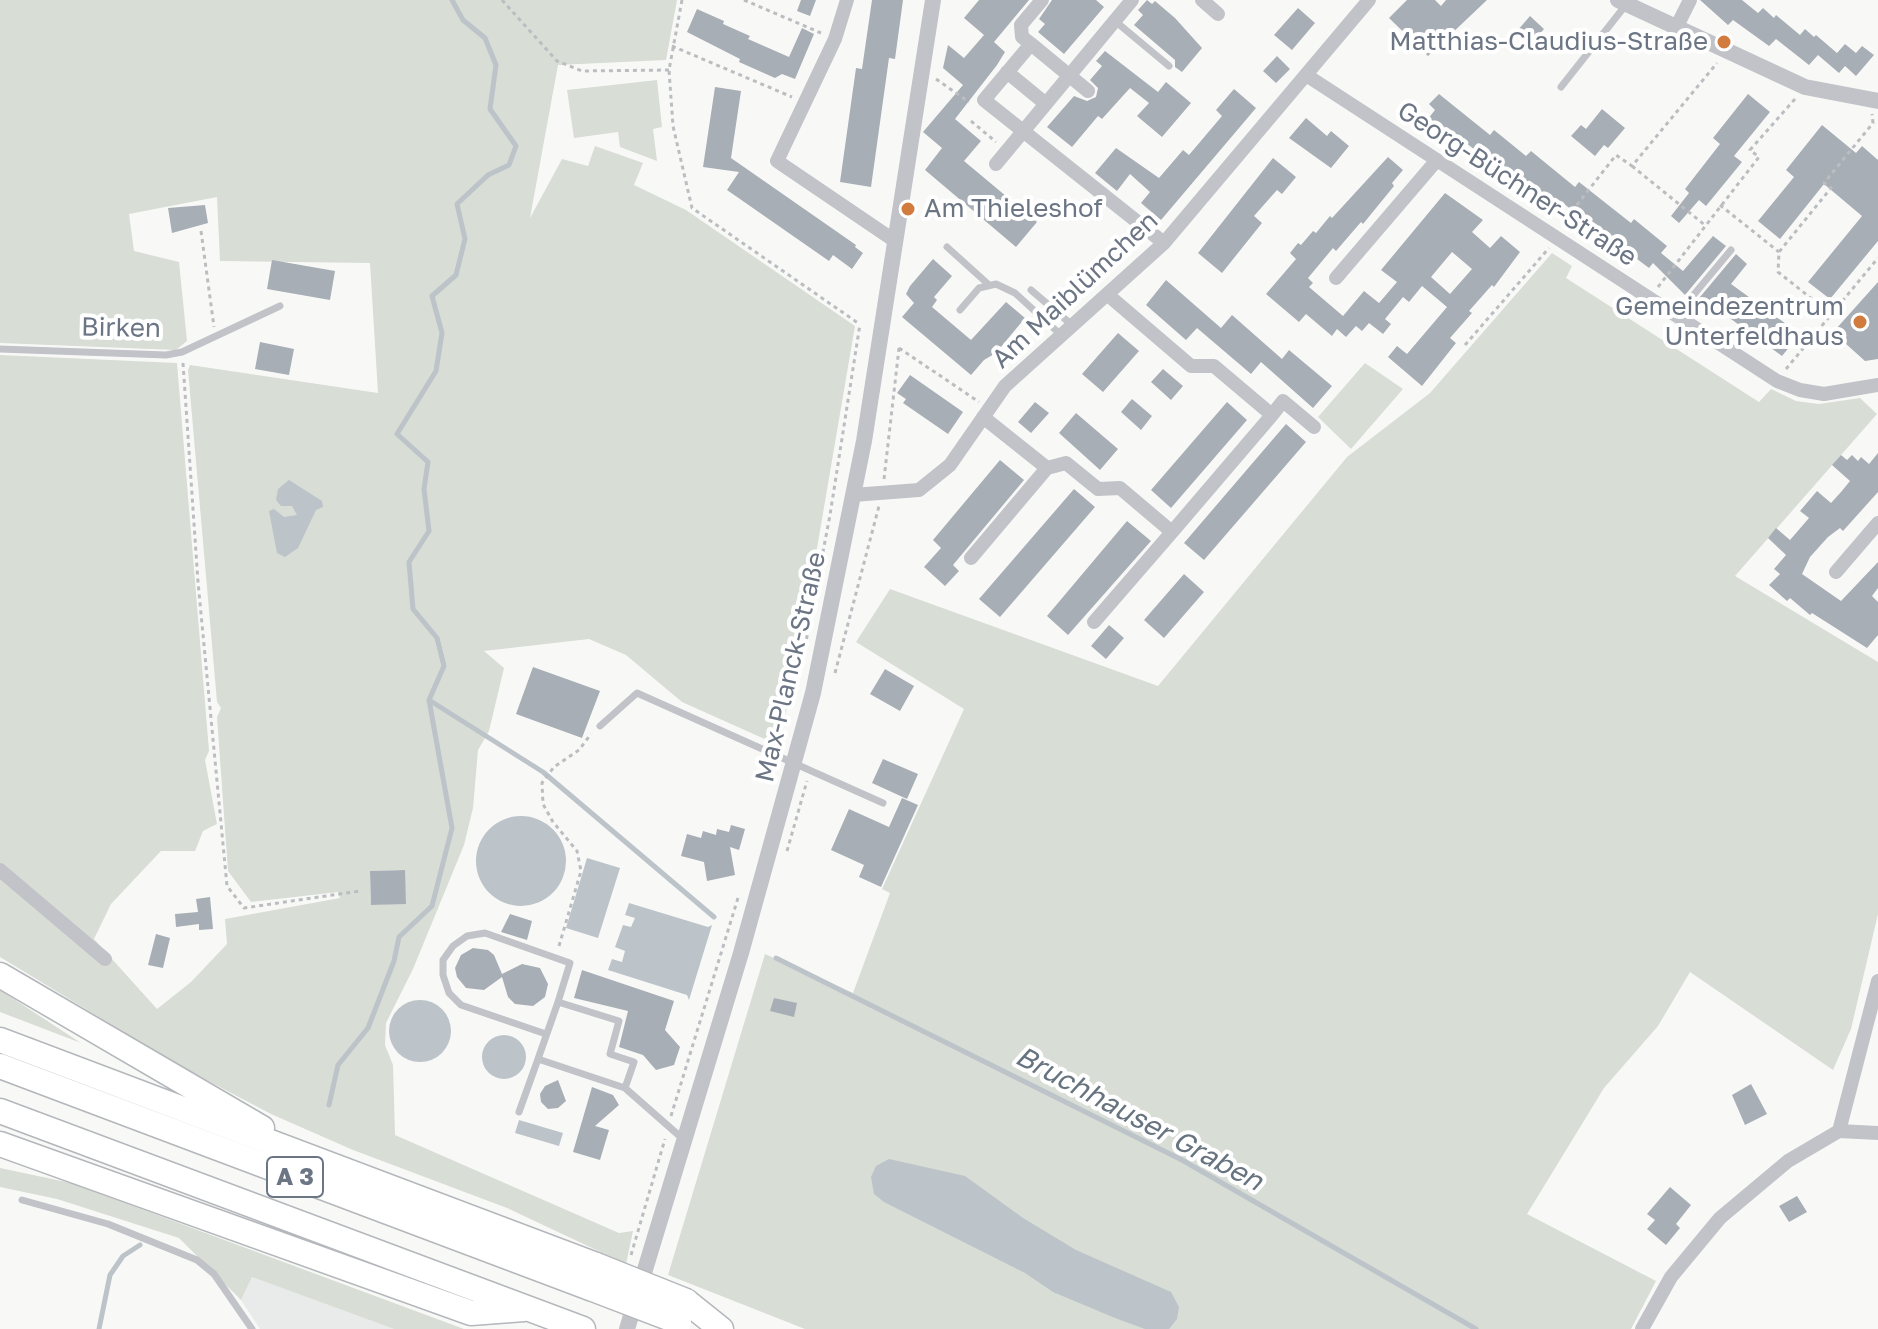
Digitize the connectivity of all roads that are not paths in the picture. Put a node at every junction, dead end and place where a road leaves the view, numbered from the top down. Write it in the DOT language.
graph roads {
  1 [pos="847,0"];
  2 [pos="933,0"];
  3 [pos="1042,0"];
  4 [pos="1132,0"];
  5 [pos="1202,0"];
  6 [pos="1369,0"];
  7 [pos="1690,0"];
  8 [pos="1622,2"];
  9 [pos="1218,14"];
  10 [pos="1115,21"];
  11 [pos="1676,28"];
  12 [pos="1031,44"];
  13 [pos="1169,66"];
  14 [pos="1007,72"];
  15 [pos="1306,75"];
  16 [pos="1069,77"];
  17 [pos="1561,87"];
  18 [pos="1088,91"];
  19 [pos="1874,100"];
  20 [pos="1046,104"];
  21 [pos="1024,131"];
  22 [pos="1437,160"];
  23 [pos="996,164"];
  24 [pos="895,241"];
  25 [pos="1164,243"];
  26 [pos="947,247"];
  27 [pos="1731,250"];
  28 [pos="1336,278"];
  29 [pos="988,284"];
  30 [pos="1031,290"];
  31 [pos="1108,295"];
  32 [pos="280,306"];
  33 [pos="960,310"];
  34 [pos="1676,316"];
  35 [pos="1066,330"];
  36 [pos="0,349"];
  37 [pos="1878,385"];
  38 [pos="986,413"];
  39 [pos="1272,415"];
  40 [pos="1314,427"];
  41 [pos="1047,468"];
  42 [pos="853,495"];
  43 [pos="1878,523"];
  44 [pos="1172,532"];
  45 [pos="971,558"];
  46 [pos="1836,572"];
  47 [pos="1094,622"];
  48 [pos="600,726"];
  49 [pos="795,764"];
  50 [pos="883,803"];
  51 [pos="0,870"];
  52 [pos="105,959"];
  53 [pos="0,975"];
  54 [pos="1878,981"];
  55 [pos="558,1002"];
  56 [pos="546,1034"];
  57 [pos="0,1040"];
  58 [pos="538,1059"];
  59 [pos="0,1066"];
  60 [pos="625,1088"];
  61 [pos="0,1111"];
  62 [pos="519,1112"];
  63 [pos="1839,1131"];
  64 [pos="1878,1133"];
  65 [pos="684,1140"];
  66 [pos="0,1144"];
  67 [pos="305,1155"];
  68 [pos="22,1200"];
  69 [pos="593,1277"];
  70 [pos="531,1309"];
  71 [pos="688,1317"];
  72 [pos="579,1328"];
  73 [pos="252,1329"];
  74 [pos="627,1329"];
  75 [pos="721,1329"];
  76 [pos="1642,1329"];
  1 -- 24 [label="street"];
  2 -- 24 [label="street, Max-Planck-Straße"];
  3 -- 12 [label="street"];
  4 -- 10 [label="street"];
  5 -- 9 [label="street"];
  6 -- 15 [label="street, Am Maiblümchen"];
  7 -- 11 [label="street"];
  8 -- 11 [label="street"];
  8 -- 17 [label="lane"];
  10 -- 13 [label="lane"];
  10 -- 16 [label="street"];
  11 -- 19 [label="street"];
  12 -- 14 [label="street"];
  12 -- 16 [label="street"];
  14 -- 20 [label="street"];
  14 -- 21 [label="street"];
  15 -- 22 [label="street, Georg-Büchner-Straße"];
  15 -- 25 [label="street, Am Maiblümchen"];
  16 -- 18 [label="street"];
  16 -- 20 [label="street"];
  20 -- 21 [label="street"];
  21 -- 23 [label="street"];
  21 -- 25 [label="street"];
  22 -- 28 [label="street"];
  22 -- 34 [label="street, Georg-Büchner-Straße"];
  24 -- 42 [label="street, Max-Planck-Straße"];
  25 -- 31 [label="street, Am Maiblümchen"];
  26 -- 29 [label="lane"];
  27 -- 34 [label="lane"];
  29 -- 33 [label="lane"];
  29 -- 35 [label="lane"];
  30 -- 35 [label="lane"];
  31 -- 35 [label="street, Am Maiblümchen"];
  31 -- 39 [label="street"];
  32 -- 36 [label="lane, Birken"];
  34 -- 37 [label="street, Georg-Büchner-Straße"];
  35 -- 38 [label="street, Am Maiblümchen"];
  38 -- 41 [label="street"];
  38 -- 42 [label="street, Am Maiblümchen"];
  39 -- 40 [label="street"];
  39 -- 44 [label="street"];
  41 -- 44 [label="street"];
  41 -- 45 [label="street"];
  42 -- 49 [label="street, Max-Planck-Straße"];
  43 -- 46 [label="street"];
  44 -- 47 [label="street"];
  48 -- 49 [label="lane"];
  49 -- 50 [label="lane"];
  49 -- 65 [label="street, Max-Planck-Straße"];
  51 -- 52 [label="street"];
  53 -- 67 [label="highway"];
  54 -- 63 [label="street"];
  55 -- 56 [label="lane"];
  55 -- 56 [label="lane"];
  55 -- 60 [label="lane"];
  56 -- 58 [label="lane"];
  57 -- 67 [label="highway"];
  58 -- 60 [label="lane"];
  58 -- 62 [label="lane"];
  59 -- 69 [label="highway, A 3"];
  60 -- 65 [label="lane"];
  61 -- 70 [label="highway, A 3"];
  63 -- 64 [label="street"];
  63 -- 76 [label="street"];
  65 -- 74 [label="street, Max-Planck-Straße"];
  66 -- 70 [label="highway"];
  67 -- 69 [label="highway"];
  68 -- 73 [label="lane"];
  69 -- 71 [label="highway, A 3, bridge"];
  70 -- 72 [label="highway, A 3"];
  71 -- 75 [label="highway"];
}
